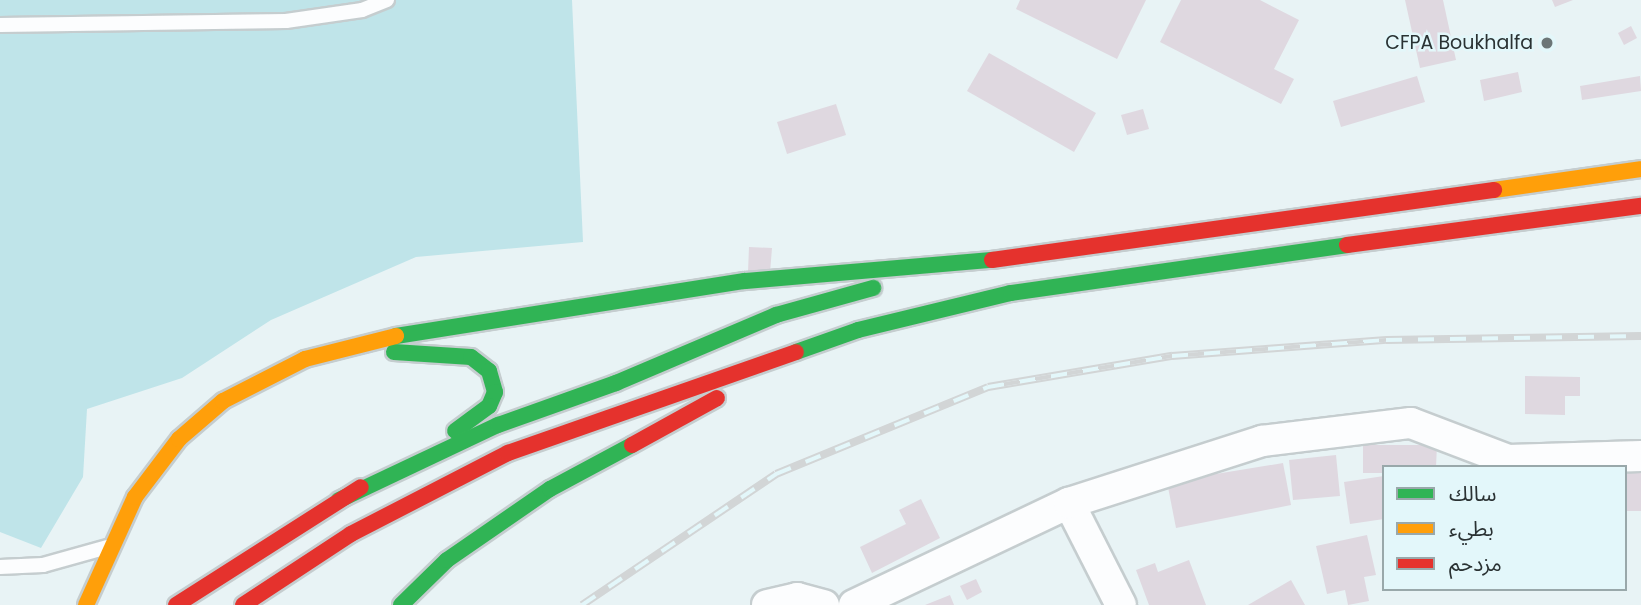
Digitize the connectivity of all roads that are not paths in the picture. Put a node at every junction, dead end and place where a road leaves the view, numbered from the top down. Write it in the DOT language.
graph roads {
  1 [pos="387,0"];
  2 [pos="0,25"];
  3 [pos="1641,169"];
  4 [pos="1641,206"];
  5 [pos="956,265"];
  6 [pos="858,330"];
  7 [pos="258,380"];
  8 [pos="1641,456"];
  9 [pos="339,500"];
  10 [pos="1069,503"];
  11 [pos="108,546"];
  12 [pos="0,567"];
  13 [pos="86,605"];
  14 [pos="176,605"];
  15 [pos="243,605"];
  16 [pos="401,605"];
  17 [pos="767,605"];
  18 [pos="824,605"];
  19 [pos="853,605"];
  20 [pos="1121,605"];
  1 -- 2 [label="lane"];
  3 -- 5 [label="highway"];
  4 -- 6 [label="highway"];
  5 -- 7 [label="highway"];
  5 -- 9 [label="highway"];
  6 -- 15 [label="highway"];
  6 -- 16 [label="highway"];
  7 -- 9 [label="highway"];
  7 -- 11 [label="highway"];
  8 -- 10 [label="street"];
  9 -- 14 [label="highway"];
  10 -- 19 [label="street"];
  10 -- 20 [label="street"];
  11 -- 12 [label="lane"];
  11 -- 13 [label="highway"];
  17 -- 18 [label="street"];
}
